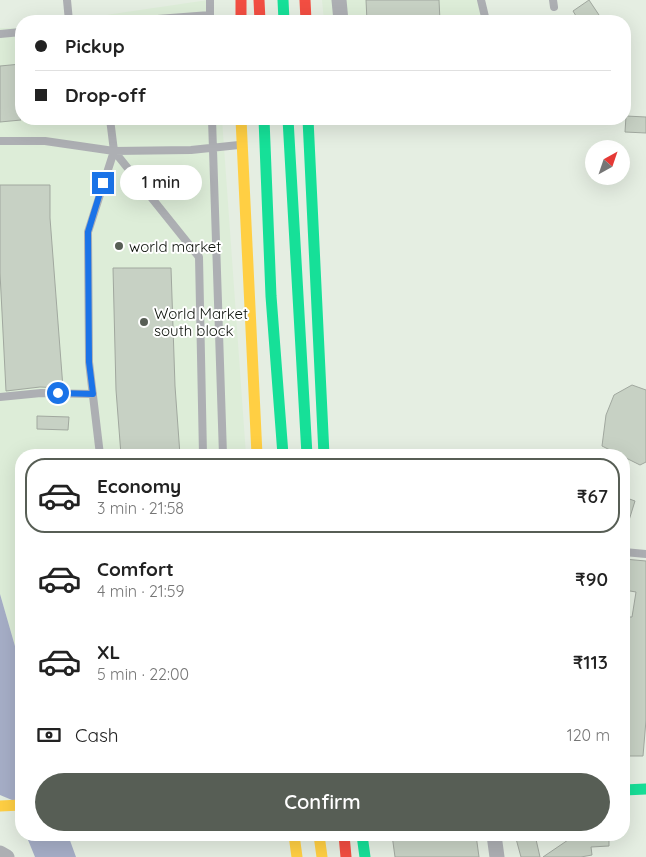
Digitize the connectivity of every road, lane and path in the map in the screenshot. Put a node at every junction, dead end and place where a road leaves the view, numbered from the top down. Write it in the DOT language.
graph roads {
  1 [pos="67,0"];
  2 [pos="210,0"];
  3 [pos="241,0"];
  4 [pos="259,0"];
  5 [pos="283,0"];
  6 [pos="306,0"];
  7 [pos="339,0"];
  8 [pos="481,0"];
  9 [pos="68,15"];
  10 [pos="210,15"];
  11 [pos="241,15"];
  12 [pos="260,15"];
  13 [pos="284,15"];
  14 [pos="306,15"];
  15 [pos="340,15"];
  16 [pos="485,15"];
  17 [pos="15,33"];
  18 [pos="0,34"];
  19 [pos="111,125"];
  20 [pos="212,125"];
  21 [pos="241,125"];
  22 [pos="264,125"];
  23 [pos="288,125"];
  24 [pos="308,125"];
  25 [pos="0,141"];
  26 [pos="241,145"];
  27 [pos="212,149"];
  28 [pos="114,151"];
  29 [pos="93,394"];
  30 [pos="0,397"];
  31 [pos="99,449"];
  32 [pos="203,449"];
  33 [pos="223,449"];
  34 [pos="257,449"];
  35 [pos="283,449"];
  36 [pos="307,449"];
  37 [pos="324,449"];
  38 [pos="630,553"];
  39 [pos="646,554"];
  40 [pos="646,789"];
  41 [pos="630,790"];
  42 [pos="15,805"];
  43 [pos="0,806"];
  44 [pos="295,841"];
  45 [pos="320,841"];
  46 [pos="345,841"];
  47 [pos="363,841"];
  48 [pos="495,841"];
  49 [pos="0,853"];
  50 [pos="7,857"];
  51 [pos="297,857"];
  52 [pos="322,857"];
  53 [pos="346,857"];
  54 [pos="365,857"];
  55 [pos="497,857"];
  1 -- 9 [label="lane"];
  2 -- 10 [label="lane"];
  3 -- 11 [label="main road"];
  4 -- 12 [label="main road"];
  5 -- 13 [label="main road"];
  6 -- 14 [label="main road"];
  7 -- 15 [label="street"];
  8 -- 16 [label="lane"];
  17 -- 18 [label="lane"];
  19 -- 28 [label="lane"];
  20 -- 27 [label="lane"];
  21 -- 26 [label="main road"];
  22 -- 35 [label="main road"];
  23 -- 36 [label="main road"];
  24 -- 37 [label="main road"];
  25 -- 28 [label="lane"];
  26 -- 27 [label="lane"];
  26 -- 34 [label="main road"];
  27 -- 28 [label="lane"];
  27 -- 33 [label="lane"];
  28 -- 29 [label="lane"];
  28 -- 32 [label="lane"];
  29 -- 30 [label="lane"];
  29 -- 31 [label="lane"];
  38 -- 39 [label="lane"];
  40 -- 41 [label="main road"];
  42 -- 43 [label="main road"];
  44 -- 51 [label="main road"];
  45 -- 52 [label="main road"];
  46 -- 53 [label="main road"];
  47 -- 54 [label="main road"];
  48 -- 55 [label="street"];
  49 -- 50 [label="street"];
}
